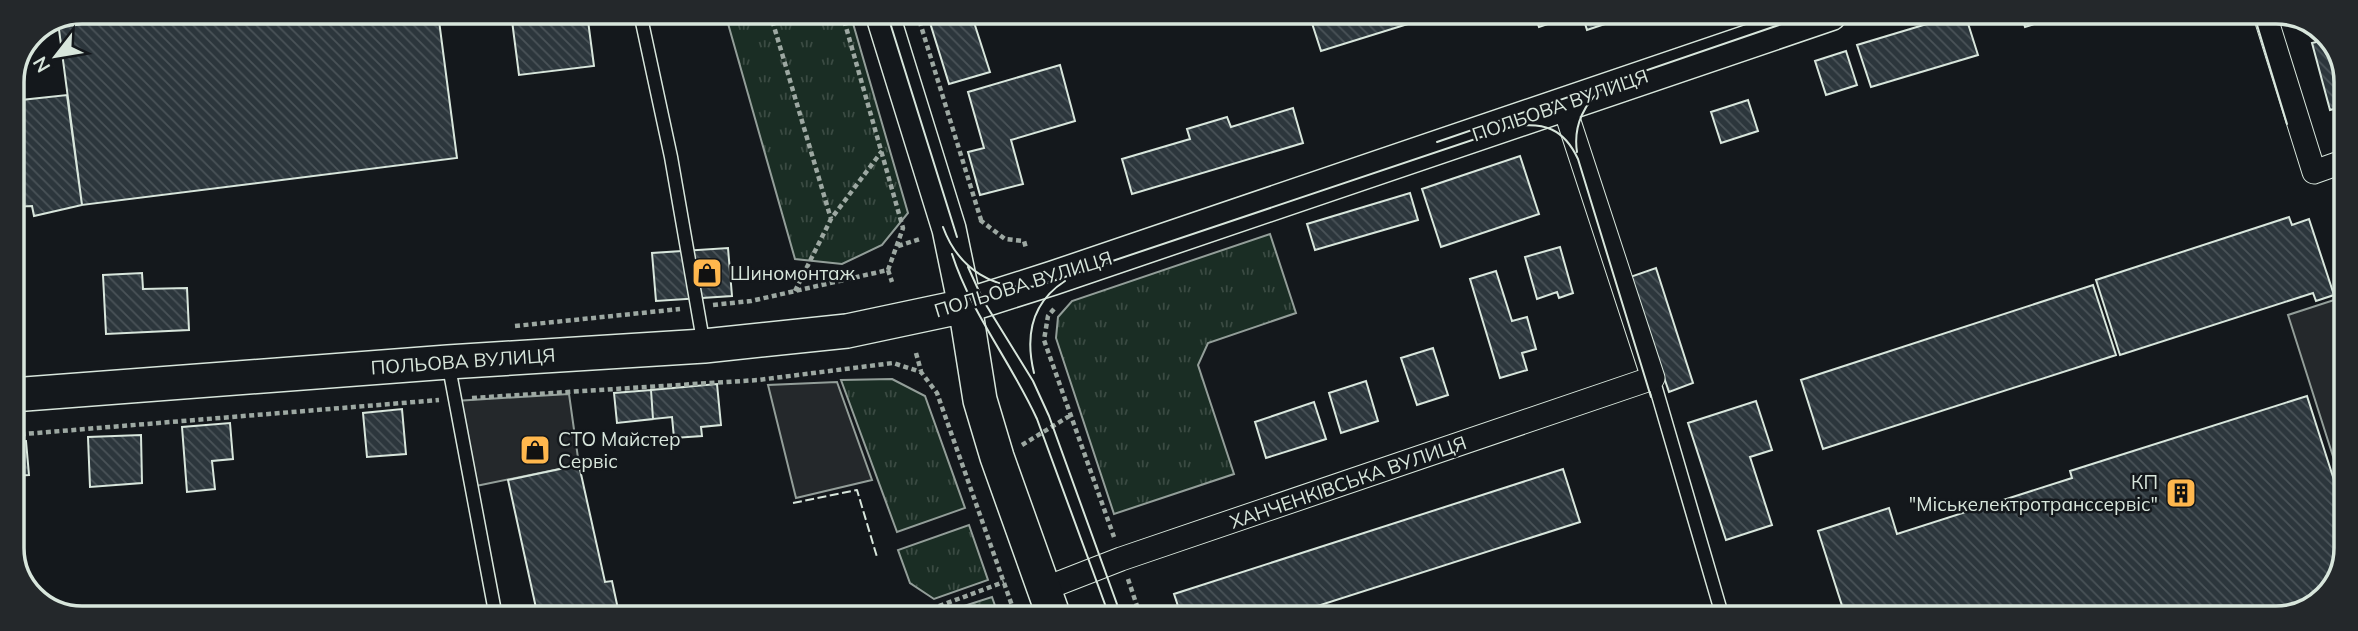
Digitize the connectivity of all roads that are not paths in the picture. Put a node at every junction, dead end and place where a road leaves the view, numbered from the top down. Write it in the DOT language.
graph roads {
  1 [pos="642,24"];
  2 [pos="885,24"];
  3 [pos="1800,24"];
  4 [pos="2268,24"];
  5 [pos="1563,103"];
  6 [pos="2333,165"];
  7 [pos="965,306"];
  8 [pos="704,346"];
  9 [pos="448,362"];
  10 [pos="1653,378"];
  11 [pos="25,394"];
  12 [pos="1049,603"];
  13 [pos="494,606"];
  14 [pos="1720,606"];
  1 -- 8 [label="lane"];
  2 -- 7 [label="main road"];
  3 -- 5 [label="main road, ПОЛЬОВА ВУЛИЦЯ"];
  4 -- 6 [label="street"];
  5 -- 7 [label="main road, ПОЛЬОВА ВУЛИЦЯ"];
  5 -- 10 [label="street"];
  7 -- 8 [label="main road, ПОЛЬОВА ВУЛИЦЯ"];
  7 -- 12 [label="main road"];
  8 -- 9 [label="main road, ПОЛЬОВА ВУЛИЦЯ"];
  9 -- 11 [label="main road, ПОЛЬОВА ВУЛИЦЯ"];
  9 -- 13 [label="lane"];
  10 -- 12 [label="street, ХАНЧЕНКІВСЬКА ВУЛИЦЯ"];
  10 -- 14 [label="lane"];
}
